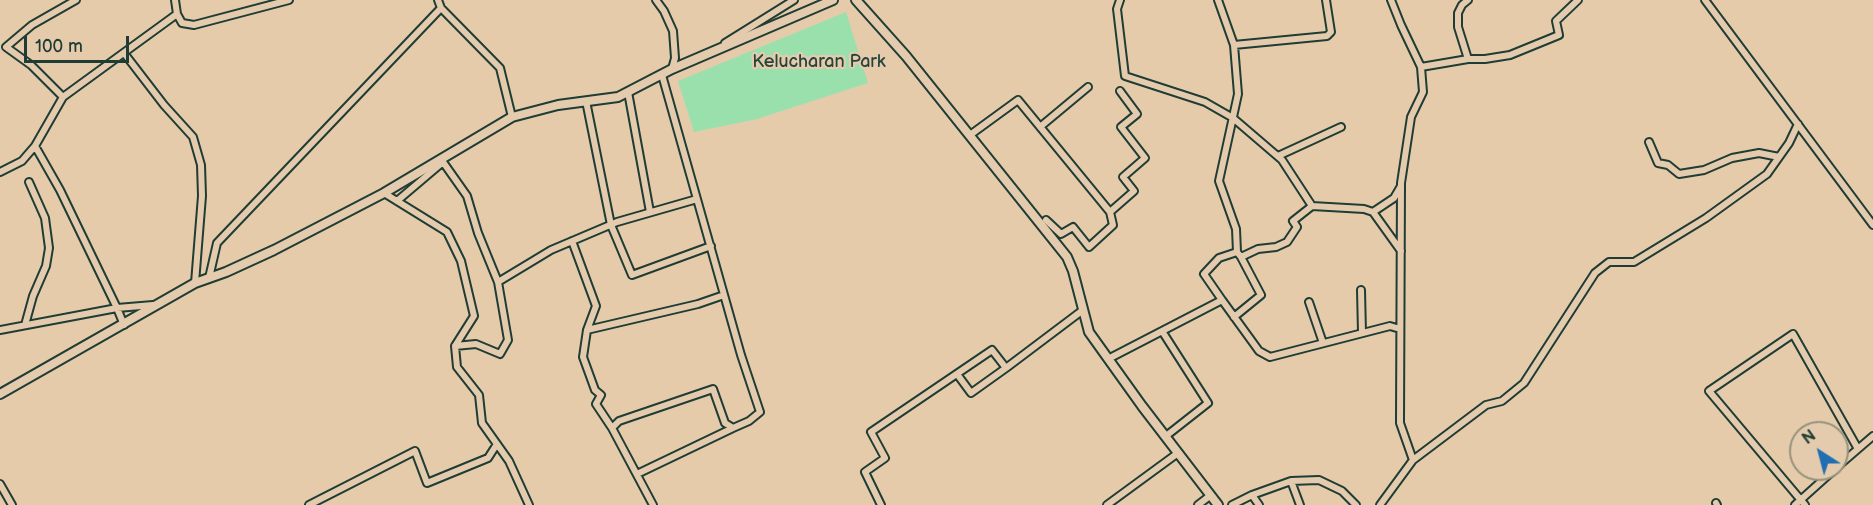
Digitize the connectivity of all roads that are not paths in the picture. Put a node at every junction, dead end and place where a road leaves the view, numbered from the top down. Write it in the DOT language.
graph roads {
  1 [pos="76,0"];
  2 [pos="175,0"];
  3 [pos="289,0"];
  4 [pos="438,0"];
  5 [pos="656,0"];
  6 [pos="794,0"];
  7 [pos="833,0"];
  8 [pos="856,0"];
  9 [pos="1120,0"];
  10 [pos="1218,0"];
  11 [pos="1326,0"];
  12 [pos="1391,0"];
  13 [pos="1468,0"];
  14 [pos="1578,0"];
  15 [pos="1705,0"];
  16 [pos="441,8"];
  17 [pos="177,14"];
  18 [pos="1234,45"];
  19 [pos="712,52"];
  20 [pos="124,53"];
  21 [pos="1468,59"];
  22 [pos="1421,67"];
  23 [pos="672,69"];
  24 [pos="662,75"];
  25 [pos="1088,87"];
  26 [pos="1120,91"];
  27 [pos="628,92"];
  28 [pos="63,97"];
  29 [pos="586,101"];
  30 [pos="512,117"];
  31 [pos="1233,118"];
  32 [pos="1798,123"];
  33 [pos="1040,127"];
  34 [pos="1341,127"];
  35 [pos="970,135"];
  36 [pos="1649,142"];
  37 [pos="35,146"];
  38 [pos="1278,156"];
  39 [pos="1779,157"];
  40 [pos="0,172"];
  41 [pos="29,182"];
  42 [pos="1401,186"];
  43 [pos="384,193"];
  44 [pos="698,199"];
  45 [pos="397,201"];
  46 [pos="1312,206"];
  47 [pos="650,212"];
  48 [pos="1110,212"];
  49 [pos="1373,212"];
  50 [pos="1046,220"];
  51 [pos="611,225"];
  52 [pos="1873,225"];
  53 [pos="572,241"];
  54 [pos="711,246"];
  55 [pos="1401,251"];
  56 [pos="1239,255"];
  57 [pos="209,278"];
  58 [pos="498,282"];
  59 [pos="195,283"];
  60 [pos="1361,290"];
  61 [pos="724,295"];
  62 [pos="1222,300"];
  63 [pos="1310,302"];
  64 [pos="155,305"];
  65 [pos="117,308"];
  66 [pos="1083,310"];
  67 [pos="1234,317"];
  68 [pos="25,325"];
  69 [pos="123,325"];
  70 [pos="1400,329"];
  71 [pos="0,330"];
  72 [pos="587,330"];
  73 [pos="1162,331"];
  74 [pos="1362,333"];
  75 [pos="1323,343"];
  76 [pos="455,346"];
  77 [pos="1108,358"];
  78 [pos="1006,368"];
  79 [pos="957,374"];
  80 [pos="0,394"];
  81 [pos="612,428"];
  82 [pos="733,428"];
  83 [pos="1166,436"];
  84 [pos="1873,436"];
  85 [pos="497,444"];
  86 [pos="1858,449"];
  87 [pos="1178,453"];
  88 [pos="1849,457"];
  89 [pos="1413,460"];
  90 [pos="637,474"];
  91 [pos="1291,481"];
  92 [pos="1823,481"];
  93 [pos="0,484"];
  94 [pos="1211,495"];
  95 [pos="1252,495"];
  96 [pos="1803,502"];
  97 [pos="12,505"];
  98 [pos="309,505"];
  99 [pos="529,505"];
  100 [pos="653,505"];
  101 [pos="881,505"];
  102 [pos="1107,505"];
  103 [pos="1198,505"];
  104 [pos="1218,505"];
  105 [pos="1232,505"];
  106 [pos="1260,505"];
  107 [pos="1300,505"];
  108 [pos="1356,505"];
  109 [pos="1380,505"];
  110 [pos="1795,505"];
  1 -- 28 [label="street"];
  2 -- 17 [label="street"];
  3 -- 17 [label="street"];
  4 -- 16 [label="street"];
  5 -- 23 [label="street"];
  6 -- 19 [label="street"];
  7 -- 19 [label="street"];
  8 -- 35 [label="street"];
  9 -- 31 [label="street"];
  10 -- 18 [label="street"];
  11 -- 18 [label="street"];
  12 -- 22 [label="street"];
  13 -- 21 [label="street"];
  14 -- 21 [label="street"];
  15 -- 32 [label="street"];
  16 -- 30 [label="street"];
  16 -- 57 [label="street"];
  17 -- 20 [label="street"];
  18 -- 31 [label="street"];
  19 -- 23 [label="street"];
  20 -- 28 [label="street"];
  20 -- 59 [label="street"];
  21 -- 22 [label="street"];
  22 -- 42 [label="street"];
  23 -- 24 [label="street"];
  24 -- 27 [label="street"];
  24 -- 44 [label="street"];
  25 -- 33 [label="street"];
  26 -- 48 [label="street"];
  27 -- 29 [label="street"];
  27 -- 47 [label="street"];
  28 -- 37 [label="street"];
  29 -- 30 [label="street"];
  29 -- 51 [label="street"];
  30 -- 43 [label="street"];
  31 -- 38 [label="street"];
  31 -- 56 [label="street"];
  32 -- 39 [label="street"];
  32 -- 52 [label="street"];
  33 -- 35 [label="street"];
  33 -- 48 [label="street"];
  34 -- 38 [label="street"];
  35 -- 66 [label="street"];
  36 -- 39 [label="street"];
  37 -- 40 [label="street"];
  37 -- 65 [label="street"];
  38 -- 46 [label="street"];
  39 -- 89 [label="street"];
  41 -- 68 [label="street"];
  42 -- 49 [label="street"];
  42 -- 55 [label="street"];
  43 -- 45 [label="street"];
  43 -- 57 [label="street"];
  44 -- 47 [label="street"];
  44 -- 54 [label="street"];
  45 -- 58 [label="street"];
  45 -- 76 [label="street"];
  46 -- 49 [label="street"];
  46 -- 56 [label="street"];
  47 -- 51 [label="street"];
  48 -- 50 [label="street"];
  49 -- 55 [label="street"];
  51 -- 53 [label="street"];
  51 -- 54 [label="street"];
  53 -- 58 [label="street"];
  53 -- 72 [label="street"];
  54 -- 61 [label="street"];
  55 -- 70 [label="street"];
  56 -- 62 [label="street"];
  56 -- 67 [label="street"];
  57 -- 59 [label="street"];
  58 -- 76 [label="street"];
  59 -- 64 [label="street"];
  60 -- 74 [label="street"];
  61 -- 72 [label="street"];
  61 -- 82 [label="street"];
  62 -- 67 [label="street"];
  62 -- 73 [label="street"];
  63 -- 75 [label="street"];
  64 -- 65 [label="street"];
  64 -- 69 [label="street"];
  65 -- 68 [label="street"];
  65 -- 69 [label="street"];
  66 -- 77 [label="street"];
  66 -- 78 [label="street"];
  67 -- 75 [label="street"];
  68 -- 71 [label="street"];
  69 -- 80 [label="street"];
  70 -- 74 [label="street"];
  70 -- 89 [label="street"];
  72 -- 81 [label="street"];
  73 -- 77 [label="street"];
  73 -- 83 [label="street"];
  74 -- 75 [label="street"];
  76 -- 85 [label="street"];
  77 -- 83 [label="street"];
  78 -- 79 [label="street"];
  78 -- 79 [label="street"];
  79 -- 101 [label="street"];
  81 -- 82 [label="street"];
  81 -- 90 [label="street"];
  82 -- 90 [label="street"];
  83 -- 87 [label="street"];
  84 -- 86 [label="street"];
  85 -- 98 [label="street"];
  85 -- 99 [label="street"];
  86 -- 88 [label="street"];
  86 -- 96 [label="street"];
  87 -- 94 [label="street"];
  87 -- 102 [label="street"];
  89 -- 109 [label="street"];
  90 -- 100 [label="street"];
  91 -- 95 [label="street"];
  91 -- 107 [label="street"];
  91 -- 108 [label="street"];
  92 -- 96 [label="street"];
  93 -- 97 [label="street"];
  94 -- 103 [label="street"];
  94 -- 104 [label="street"];
  95 -- 105 [label="street"];
  95 -- 106 [label="street"];
  96 -- 110 [label="street"];
}
